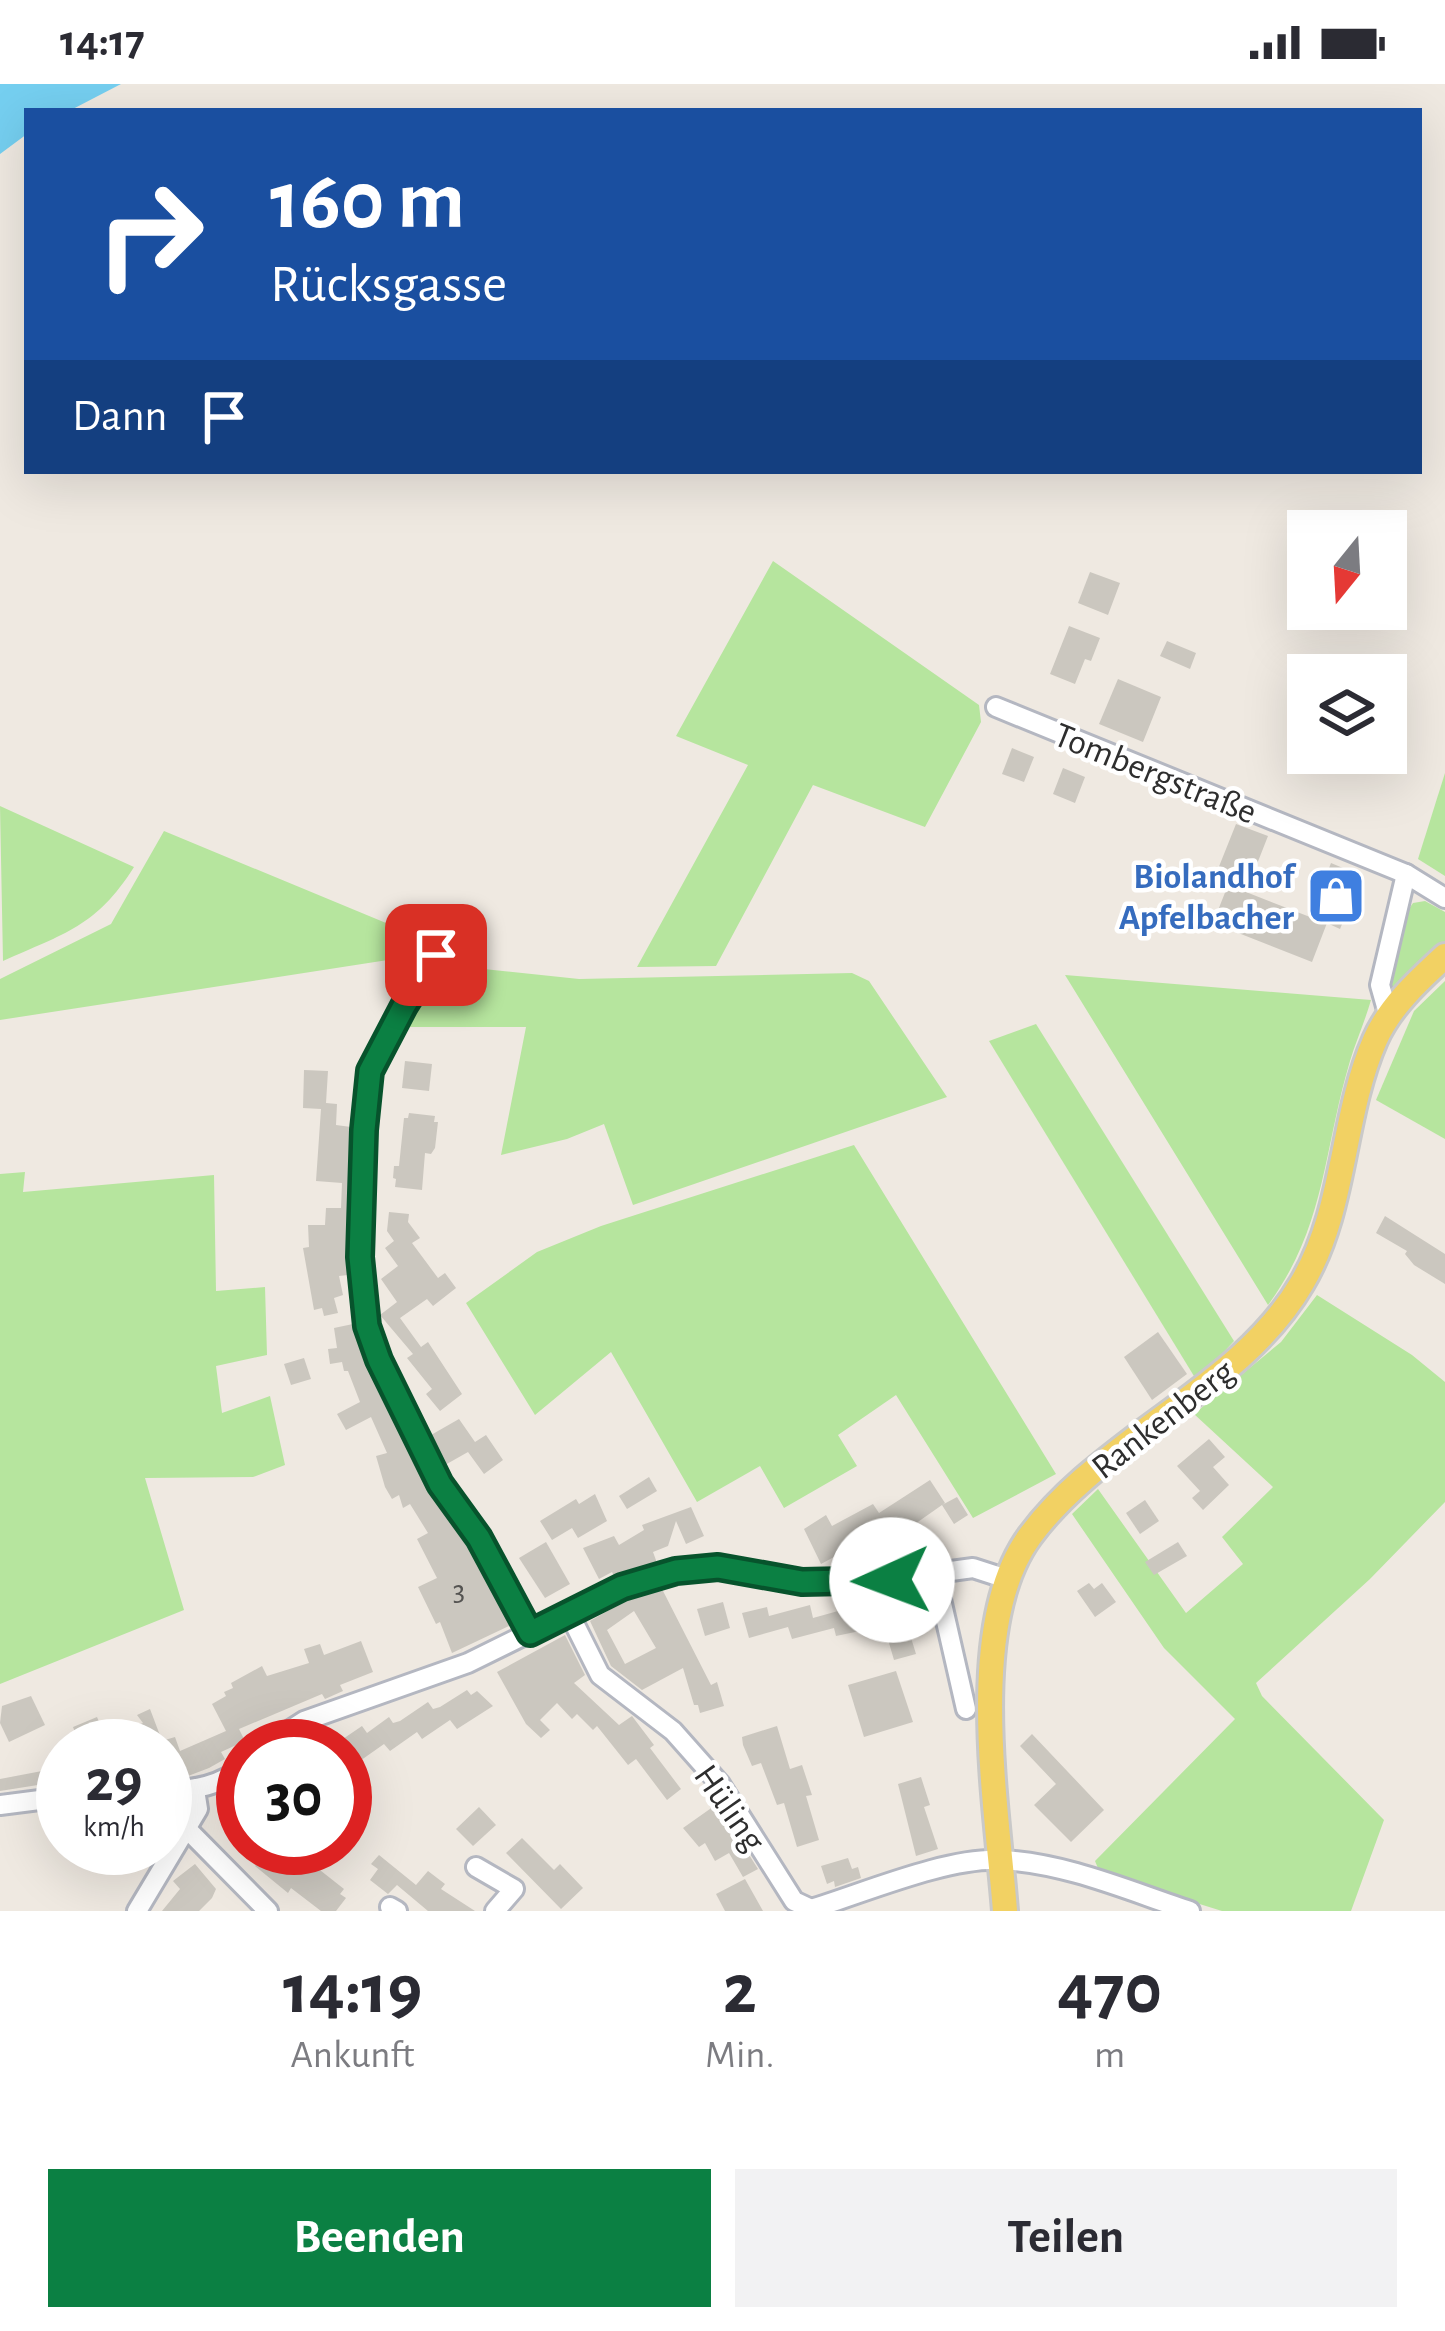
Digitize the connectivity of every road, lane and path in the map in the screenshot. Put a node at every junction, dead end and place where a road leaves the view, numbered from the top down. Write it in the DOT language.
graph roads {
  1 [pos="996,707"];
  2 [pos="1406,874"];
  3 [pos="1445,898"];
  4 [pos="436,955"];
  5 [pos="1445,956"];
  6 [pos="1389,1017"];
  7 [pos="935,1573"];
  8 [pos="1007,1579"];
  9 [pos="568,1613"];
  10 [pos="530,1633"];
  11 [pos="966,1709"];
  12 [pos="310,1719"];
  13 [pos="216,1782"];
  14 [pos="192,1790"];
  15 [pos="196,1790"];
  16 [pos="36,1801"];
  17 [pos="0,1805"];
  18 [pos="192,1822"];
  19 [pos="192,1834"];
  20 [pos="1001,1859"];
  21 [pos="476,1867"];
  22 [pos="156,1875"];
  23 [pos="137,1911"];
  24 [pos="268,1911"];
  25 [pos="495,1911"];
  26 [pos="1005,1911"];
  27 [pos="1190,1911"];
  1 -- 2 [label="street, Tombergstraße"];
  2 -- 3 [label="street, Tombergstraße"];
  2 -- 6 [label="street"];
  4 -- 10 [label="street"];
  5 -- 6 [label="main road, Rankenberg"];
  6 -- 8 [label="main road, Rankenberg"];
  7 -- 8 [label="street"];
  7 -- 9 [label="street"];
  7 -- 11 [label="street"];
  8 -- 20 [label="main road, Rankenberg"];
  9 -- 10 [label="street"];
  9 -- 20 [label="street, Hüling"];
  10 -- 12 [label="street"];
  13 -- 15 [label="street"];
  14 -- 15 [label="street"];
  15 -- 18 [label="street"];
  16 -- 17 [label="street"];
  19 -- 24 [label="street"];
  20 -- 26 [label="main road, Rankenberg"];
  20 -- 27 [label="street, Hüling"];
  21 -- 25 [label="street"];
  22 -- 23 [label="street"];
}
